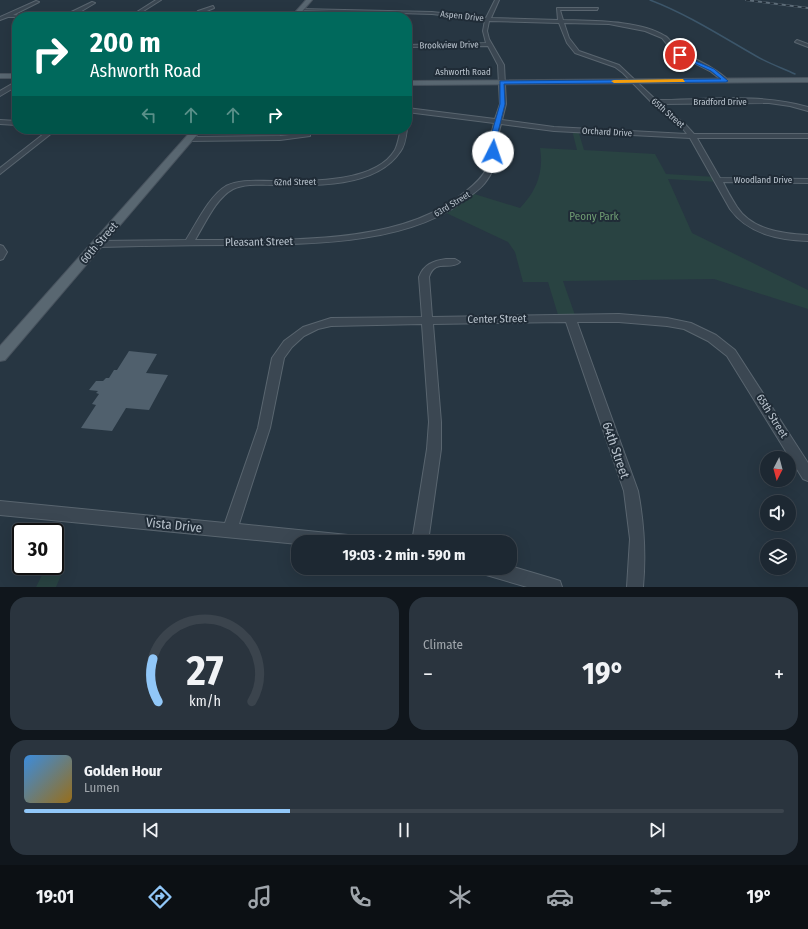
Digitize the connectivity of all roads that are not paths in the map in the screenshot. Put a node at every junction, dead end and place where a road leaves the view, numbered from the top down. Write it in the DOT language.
graph roads {
  1 [pos="159,0"];
  2 [pos="309,0"];
  3 [pos="498,0"];
  4 [pos="37,2"];
  5 [pos="93,3"];
  6 [pos="213,7"];
  7 [pos="597,9"];
  8 [pos="300,10"];
  9 [pos="15,12"];
  10 [pos="77,12"];
  11 [pos="139,12"];
  12 [pos="200,12"];
  13 [pos="339,12"];
  14 [pos="12,13"];
  15 [pos="412,15"];
  16 [pos="0,16"];
  17 [pos="6,16"];
  18 [pos="12,16"];
  19 [pos="0,19"];
  20 [pos="489,19"];
  21 [pos="562,21"];
  22 [pos="797,41"];
  23 [pos="490,44"];
  24 [pos="412,46"];
  25 [pos="808,46"];
  26 [pos="0,76"];
  27 [pos="12,76"];
  28 [pos="808,80"];
  29 [pos="636,81"];
  30 [pos="726,81"];
  31 [pos="502,82"];
  32 [pos="412,83"];
  33 [pos="12,86"];
  34 [pos="0,94"];
  35 [pos="654,102"];
  36 [pos="808,109"];
  37 [pos="412,110"];
  38 [pos="0,122"];
  39 [pos="498,122"];
  40 [pos="12,123"];
  41 [pos="48,134"];
  42 [pos="194,134"];
  43 [pos="403,134"];
  44 [pos="308,136"];
  45 [pos="692,136"];
  46 [pos="808,136"];
  47 [pos="189,139"];
  48 [pos="0,172"];
  49 [pos="717,180"];
  50 [pos="808,180"];
  51 [pos="418,222"];
  52 [pos="807,238"];
  53 [pos="189,243"];
  54 [pos="98,244"];
  55 [pos="0,248"];
  56 [pos="0,257"];
  57 [pos="455,262"];
  58 [pos="570,318"];
  59 [pos="427,320"];
  60 [pos="650,320"];
  61 [pos="0,356"];
  62 [pos="808,475"];
  63 [pos="0,508"];
  64 [pos="230,530"];
  65 [pos="421,535"];
  66 [pos="291,536"];
  67 [pos="512,575"];
  68 [pos="554,587"];
  69 [pos="635,587"];
  1 -- 11 [label="street"];
  2 -- 8 [label="main road"];
  3 -- 20 [label="street, 63rd Street"];
  4 -- 9 [label="street"];
  5 -- 10 [label="street"];
  6 -- 12 [label="street"];
  7 -- 21 [label="street"];
  8 -- 13 [label="street, Aspen Drive"];
  14 -- 17 [label="street"];
  15 -- 20 [label="street, Aspen Drive"];
  16 -- 17 [label="street"];
  17 -- 18 [label="street"];
  17 -- 19 [label="street"];
  20 -- 21 [label="street, Aspen Drive"];
  20 -- 23 [label="street, 63rd Street"];
  21 -- 29 [label="street, 65th Street"];
  21 -- 30 [label="street, Aspen Drive"];
  22 -- 25 [label="street"];
  23 -- 24 [label="street, Brookview Drive"];
  23 -- 31 [label="street, 63rd Street"];
  26 -- 27 [label="main road"];
  28 -- 30 [label="main road, Ashworth Road"];
  29 -- 30 [label="main road, Ashworth Road"];
  29 -- 31 [label="main road, Ashworth Road"];
  29 -- 35 [label="street, 65th Street"];
  31 -- 32 [label="main road, Ashworth Road"];
  31 -- 39 [label="street, 63rd Street"];
  33 -- 34 [label="street"];
  35 -- 36 [label="street, Bradford Drive"];
  35 -- 45 [label="street, 65th Street"];
  37 -- 39 [label="street, Orchard Drive"];
  38 -- 40 [label="street"];
  39 -- 45 [label="street, Orchard Drive"];
  39 -- 51 [label="street, 63rd Street"];
  41 -- 48 [label="street"];
  42 -- 47 [label="main road, 60th Street"];
  43 -- 53 [label="street, 62nd Street"];
  44 -- 47 [label="street"];
  45 -- 46 [label="street, Orchard Drive"];
  45 -- 49 [label="street, 65th Street"];
  47 -- 54 [label="main road, 60th Street"];
  49 -- 50 [label="street, Woodland Drive"];
  49 -- 52 [label="street, 65th Street"];
  51 -- 53 [label="street, Pleasant Street"];
  53 -- 54 [label="street, Pleasant Street"];
  54 -- 61 [label="main road, 60th Street"];
  55 -- 56 [label="street"];
  57 -- 59 [label="street"];
  58 -- 59 [label="street, Center Street"];
  58 -- 60 [label="street, Center Street"];
  58 -- 69 [label="street, 64th Street"];
  59 -- 64 [label="street, Center Street"];
  59 -- 65 [label="street"];
  60 -- 62 [label="street, 65th Street"];
  63 -- 64 [label="street, Vista Drive"];
  64 -- 66 [label="street, Vista Drive"];
  67 -- 68 [label="street"];
}
